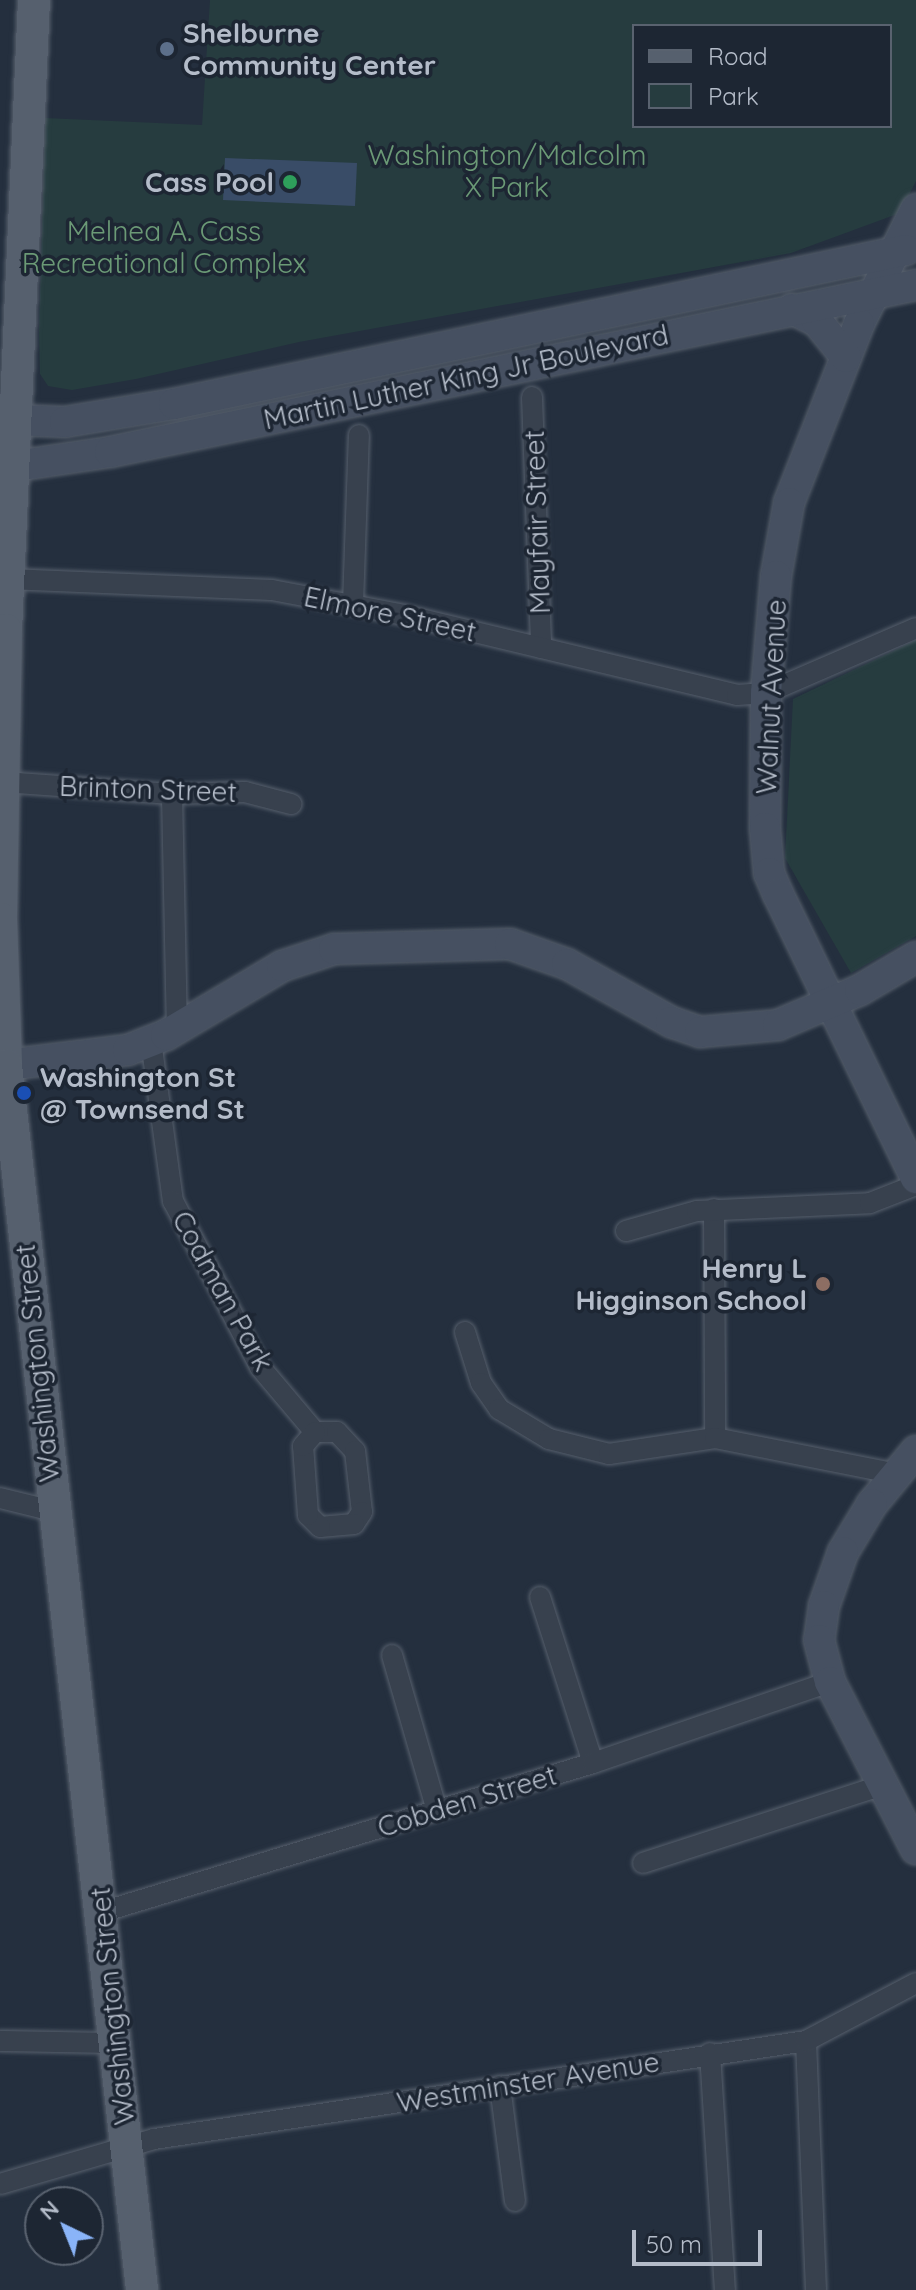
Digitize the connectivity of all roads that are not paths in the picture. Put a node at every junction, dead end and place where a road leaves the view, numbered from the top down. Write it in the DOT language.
graph roads {
  1 [pos="34,0"];
  2 [pos="916,209"];
  3 [pos="904,250"];
  4 [pos="916,285"];
  5 [pos="872,296"];
  6 [pos="792,309"];
  7 [pos="846,357"];
  8 [pos="532,397"];
  9 [pos="8,420"];
  10 [pos="359,435"];
  11 [pos="15,466"];
  12 [pos="8,579"];
  13 [pos="353,604"];
  14 [pos="916,628"];
  15 [pos="541,648"];
  16 [pos="766,693"];
  17 [pos="1,782"];
  18 [pos="172,794"];
  19 [pos="291,804"];
  20 [pos="916,957"];
  21 [pos="832,1003"];
  22 [pos="164,1035"];
  23 [pos="6,1065"];
  24 [pos="916,1178"];
  25 [pos="916,1185"];
  26 [pos="714,1209"];
  27 [pos="626,1231"];
  28 [pos="465,1332"];
  29 [pos="315,1432"];
  30 [pos="715,1438"];
  31 [pos="916,1451"];
  32 [pos="896,1474"];
  33 [pos="0,1498"];
  34 [pos="53,1511"];
  35 [pos="540,1597"];
  36 [pos="392,1655"];
  37 [pos="830,1682"];
  38 [pos="593,1763"];
  39 [pos="883,1785"];
  40 [pos="437,1811"];
  41 [pos="916,1849"];
  42 [pos="643,1863"];
  43 [pos="102,1912"];
  44 [pos="916,1983"];
  45 [pos="0,2041"];
  46 [pos="806,2041"];
  47 [pos="114,2043"];
  48 [pos="710,2053"];
  49 [pos="500,2086"];
  50 [pos="127,2147"];
  51 [pos="0,2184"];
  52 [pos="515,2201"];
  53 [pos="142,2290"];
  54 [pos="725,2290"];
  55 [pos="816,2290"];
  1 -- 9 [label="main road, Washington Street"];
  2 -- 3 [label="main road, Walnut Avenue"];
  3 -- 5 [label="main road, Walnut Avenue"];
  3 -- 9 [label="main road, Martin Luther King Jr Boulevard"];
  4 -- 5 [label="main road, Martin Luther King Jr Boulevard"];
  5 -- 6 [label="main road, Martin Luther King Jr Boulevard"];
  5 -- 7 [label="main road, Walnut Avenue"];
  6 -- 7 [label="main road"];
  6 -- 11 [label="main road, Martin Luther King Jr Boulevard"];
  7 -- 16 [label="main road, Walnut Avenue"];
  8 -- 15 [label="street, Mayfair Street"];
  9 -- 11 [label="main road, Washington Street"];
  10 -- 13 [label="street"];
  11 -- 12 [label="main road, Washington Street"];
  12 -- 13 [label="street, Elmore Street"];
  12 -- 17 [label="main road, Washington Street"];
  13 -- 15 [label="street, Elmore Street"];
  14 -- 16 [label="street"];
  15 -- 16 [label="street, Elmore Street"];
  16 -- 21 [label="main road, Walnut Avenue"];
  17 -- 18 [label="street, Brinton Street"];
  17 -- 23 [label="main road, Washington Street"];
  18 -- 19 [label="street, Brinton Street"];
  18 -- 22 [label="street, Codman Park"];
  20 -- 21 [label="main road"];
  21 -- 22 [label="main road"];
  21 -- 24 [label="main road, Walnut Avenue"];
  22 -- 23 [label="main road"];
  22 -- 29 [label="street, Codman Park"];
  23 -- 34 [label="main road, Washington Street"];
  25 -- 26 [label="street"];
  26 -- 27 [label="street"];
  26 -- 30 [label="street"];
  28 -- 30 [label="street"];
  29 -- 29 [label="street, Codman Park"];
  30 -- 32 [label="street"];
  31 -- 32 [label="main road"];
  32 -- 37 [label="main road"];
  33 -- 34 [label="street"];
  34 -- 43 [label="main road, Washington Street"];
  35 -- 38 [label="street"];
  36 -- 40 [label="street"];
  37 -- 38 [label="street, Cobden Street"];
  37 -- 39 [label="main road"];
  38 -- 40 [label="street, Cobden Street"];
  39 -- 41 [label="main road"];
  39 -- 42 [label="street"];
  40 -- 43 [label="street, Cobden Street"];
  43 -- 47 [label="main road, Washington Street"];
  44 -- 46 [label="street, Westminster Avenue"];
  45 -- 47 [label="street"];
  46 -- 48 [label="street, Westminster Avenue"];
  46 -- 55 [label="street"];
  47 -- 50 [label="main road, Washington Street"];
  48 -- 49 [label="street, Westminster Avenue"];
  48 -- 54 [label="street"];
  49 -- 50 [label="street, Westminster Avenue"];
  49 -- 52 [label="street"];
  50 -- 51 [label="street, Westminster Avenue"];
  50 -- 53 [label="main road, Washington Street"];
}
